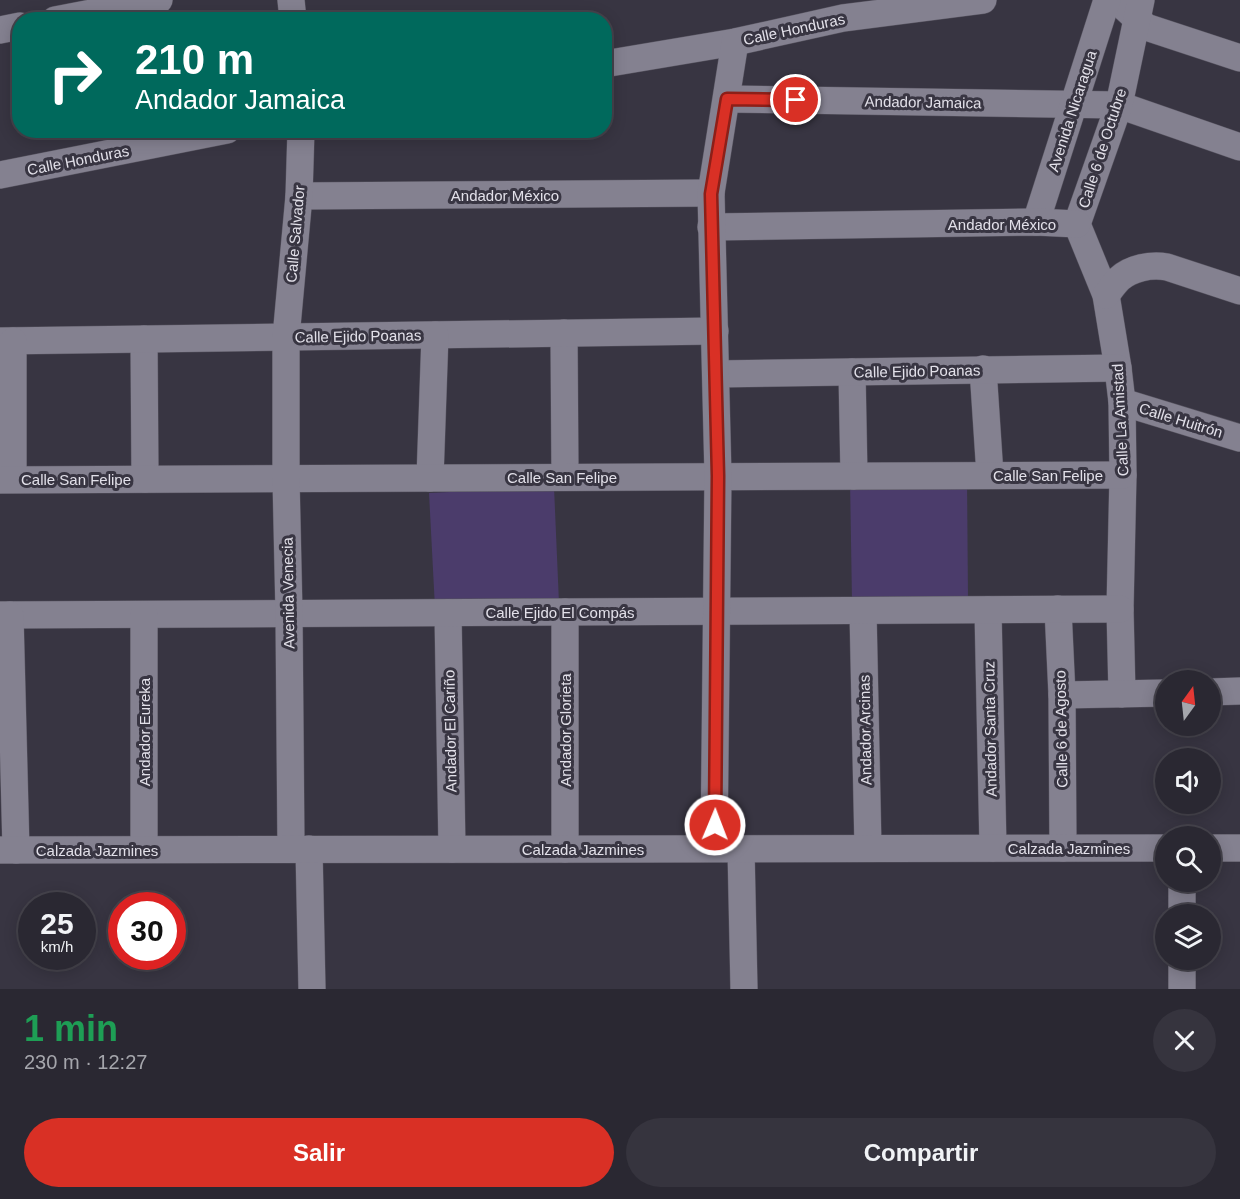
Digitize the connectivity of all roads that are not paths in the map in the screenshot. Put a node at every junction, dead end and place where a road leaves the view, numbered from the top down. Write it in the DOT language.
graph roads {
  1 [pos="159,0"];
  2 [pos="984,0"];
  3 [pos="1107,0"];
  4 [pos="1132,6"];
  5 [pos="841,9"];
  6 [pos="97,12"];
  7 [pos="735,42"];
  8 [pos="1240,58"];
  9 [pos="612,63"];
  10 [pos="727,99"];
  11 [pos="1075,104"];
  12 [pos="1119,105"];
  13 [pos="187,138"];
  14 [pos="301,138"];
  15 [pos="1240,147"];
  16 [pos="0,175"];
  17 [pos="711,194"];
  18 [pos="299,196"];
  19 [pos="1036,222"];
  20 [pos="1077,224"];
  21 [pos="711,227"];
  22 [pos="1240,291"];
  23 [pos="1106,295"];
  24 [pos="715,332"];
  25 [pos="564,333"];
  26 [pos="435,335"];
  27 [pos="286,337"];
  28 [pos="144,339"];
  29 [pos="6,341"];
  30 [pos="1118,368"];
  31 [pos="983,369"];
  32 [pos="852,372"];
  33 [pos="716,374"];
  34 [pos="1122,402"];
  35 [pos="1240,438"];
  36 [pos="1123,475"];
  37 [pos="718,476"];
  38 [pos="854,476"];
  39 [pos="990,476"];
  40 [pos="565,477"];
  41 [pos="286,478"];
  42 [pos="430,478"];
  43 [pos="145,479"];
  44 [pos="6,480"];
  45 [pos="1058,609"];
  46 [pos="1120,609"];
  47 [pos="988,610"];
  48 [pos="717,611"];
  49 [pos="863,611"];
  50 [pos="565,612"];
  51 [pos="448,613"];
  52 [pos="289,614"];
  53 [pos="5,615"];
  54 [pos="144,615"];
  55 [pos="1240,691"];
  56 [pos="1221,692"];
  57 [pos="1155,693"];
  58 [pos="1122,694"];
  59 [pos="1062,695"];
  60 [pos="714,848"];
  61 [pos="868,848"];
  62 [pos="993,848"];
  63 [pos="1063,848"];
  64 [pos="1155,848"];
  65 [pos="1221,848"];
  66 [pos="1240,848"];
  67 [pos="144,849"];
  68 [pos="300,849"];
  69 [pos="452,849"];
  70 [pos="565,849"];
  71 [pos="741,849"];
  72 [pos="8,850"];
  73 [pos="1182,970"];
  74 [pos="312,989"];
  75 [pos="744,989"];
  76 [pos="1182,989"];
  1 -- 6 [label="street"];
  2 -- 5 [label="street, Calle Honduras"];
  3 -- 11 [label="street, Avenida Nicaragua"];
  4 -- 8 [label="street"];
  4 -- 12 [label="street, Calle 6 de Octubre"];
  5 -- 7 [label="street, Calle Honduras"];
  7 -- 9 [label="street, Calle Honduras"];
  7 -- 10 [label="street"];
  10 -- 11 [label="street, Andador Jamaica"];
  10 -- 17 [label="street"];
  11 -- 12 [label="street, Andador Jamaica"];
  11 -- 19 [label="street, Avenida Nicaragua"];
  12 -- 15 [label="street, Andador Jamaica"];
  12 -- 20 [label="street, Calle 6 de Octubre"];
  13 -- 16 [label="street, Calle Honduras"];
  14 -- 18 [label="street, Calle Salvador"];
  17 -- 18 [label="street, Andador México"];
  17 -- 21 [label="street"];
  18 -- 27 [label="street, Calle Salvador"];
  19 -- 20 [label="street, Andador México"];
  19 -- 21 [label="street, Andador México"];
  20 -- 23 [label="street, Calle La Amistad"];
  21 -- 24 [label="street"];
  22 -- 23 [label="street"];
  23 -- 30 [label="street, Calle La Amistad"];
  24 -- 25 [label="street, Calle Ejido Poanas"];
  24 -- 33 [label="street"];
  25 -- 26 [label="street, Calle Ejido Poanas"];
  25 -- 40 [label="street"];
  26 -- 27 [label="street, Calle Ejido Poanas"];
  26 -- 42 [label="street"];
  27 -- 28 [label="street, Calle Ejido Poanas"];
  27 -- 41 [label="street, Avenida Venecia"];
  28 -- 29 [label="street, Calle Ejido Poanas"];
  28 -- 43 [label="street"];
  29 -- 44 [label="street"];
  30 -- 31 [label="street, Calle Ejido Poanas"];
  30 -- 34 [label="street, Calle La Amistad"];
  31 -- 32 [label="street, Calle Ejido Poanas"];
  31 -- 39 [label="street"];
  32 -- 33 [label="street, Calle Ejido Poanas"];
  32 -- 38 [label="street"];
  33 -- 37 [label="street"];
  34 -- 35 [label="street, Calle Huitrón"];
  34 -- 36 [label="street, Calle La Amistad"];
  36 -- 39 [label="street, Calle San Felipe"];
  36 -- 46 [label="street, Calle La Amistad"];
  37 -- 38 [label="street, Calle San Felipe"];
  37 -- 40 [label="street, Calle San Felipe"];
  37 -- 48 [label="street"];
  38 -- 39 [label="street, Calle San Felipe"];
  40 -- 42 [label="street, Calle San Felipe"];
  41 -- 42 [label="street, Calle San Felipe"];
  41 -- 43 [label="street, Calle San Felipe"];
  41 -- 52 [label="street, Avenida Venecia"];
  43 -- 44 [label="street, Calle San Felipe"];
  45 -- 46 [label="street, Calle Ejido El Compás"];
  45 -- 47 [label="street, Calle Ejido El Compás"];
  45 -- 59 [label="street, Calle 6 de Agosto"];
  46 -- 58 [label="street, Calle La Amistad"];
  47 -- 49 [label="street, Calle Ejido El Compás"];
  47 -- 62 [label="street, Andador Santa Cruz"];
  48 -- 49 [label="street, Calle Ejido El Compás"];
  48 -- 50 [label="street, Calle Ejido El Compás"];
  48 -- 60 [label="street"];
  49 -- 61 [label="street, Andador Arcinas"];
  50 -- 51 [label="street, Calle Ejido El Compás"];
  50 -- 70 [label="street, Andador Glorieta"];
  51 -- 52 [label="street, Calle Ejido El Compás"];
  51 -- 69 [label="street, Andador El Cariño"];
  52 -- 54 [label="street, Calle Ejido El Compás"];
  52 -- 68 [label="street, Avenida Venecia"];
  53 -- 54 [label="street, Calle Ejido El Compás"];
  53 -- 72 [label="street"];
  54 -- 67 [label="street, Andador Eureka"];
  55 -- 56 [label="street"];
  57 -- 58 [label="street"];
  58 -- 59 [label="street"];
  59 -- 63 [label="street, Calle 6 de Agosto"];
  60 -- 70 [label="street, Calzada Jazmines"];
  60 -- 71 [label="street, Calzada Jazmines"];
  61 -- 62 [label="street, Calzada Jazmines"];
  61 -- 71 [label="street, Calzada Jazmines"];
  62 -- 63 [label="street, Calzada Jazmines"];
  63 -- 64 [label="street, Calzada Jazmines"];
  65 -- 66 [label="street"];
  67 -- 68 [label="street, Calzada Jazmines"];
  67 -- 72 [label="street, Calzada Jazmines"];
  68 -- 69 [label="street, Calzada Jazmines"];
  68 -- 74 [label="street, Avenida Venecia"];
  69 -- 70 [label="street, Calzada Jazmines"];
  71 -- 75 [label="street"];
  73 -- 76 [label="street"];
}
